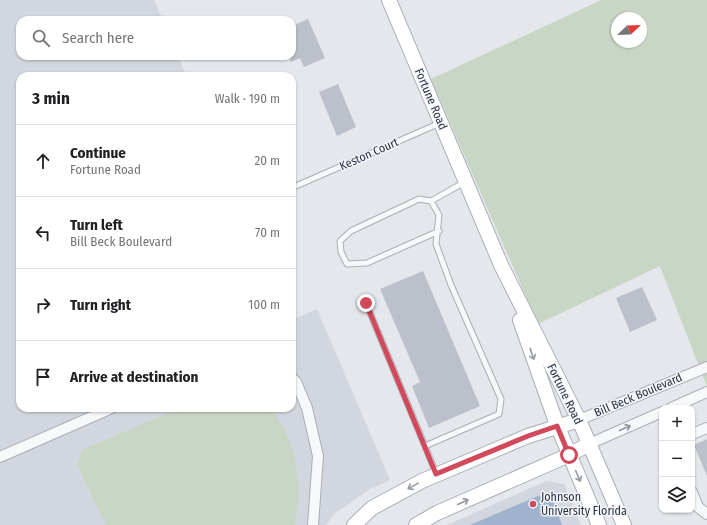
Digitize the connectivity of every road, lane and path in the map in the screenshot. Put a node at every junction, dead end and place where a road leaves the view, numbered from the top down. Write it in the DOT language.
graph roads {
  1 [pos="389,0"];
  2 [pos="441,123"];
  3 [pos="466,182"];
  4 [pos="296,186"];
  5 [pos="431,201"];
  6 [pos="438,231"];
  7 [pos="501,265"];
  8 [pos="366,303"];
  9 [pos="707,367"];
  10 [pos="296,382"];
  11 [pos="707,392"];
  12 [pos="678,405"];
  13 [pos="103,412"];
  14 [pos="659,413"];
  15 [pos="579,420"];
  16 [pos="557,426"];
  17 [pos="707,428"];
  18 [pos="695,433"];
  19 [pos="589,444"];
  20 [pos="425,446"];
  21 [pos="569,455"];
  22 [pos="0,457"];
  23 [pos="436,474"];
  24 [pos="695,500"];
  25 [pos="707,514"];
  26 [pos="313,525"];
  27 [pos="354,525"];
  28 [pos="416,525"];
  29 [pos="599,525"];
  30 [pos="624,525"];
  1 -- 2 [label="main road, Fortune Road"];
  2 -- 3 [label="main road, Fortune Road"];
  2 -- 4 [label="lane, Keston Court"];
  3 -- 5 [label="lane"];
  3 -- 7 [label="main road, Fortune Road"];
  5 -- 6 [label="lane"];
  5 -- 6 [label="lane"];
  6 -- 20 [label="lane"];
  7 -- 15 [label="main road, Fortune Road"];
  7 -- 16 [label="main road, Fortune Road, one-way"];
  8 -- 20 [label="lane"];
  9 -- 15 [label="street, Bill Beck Boulevard"];
  10 -- 26 [label="street"];
  11 -- 12 [label="street, Bill Beck Boulevard"];
  13 -- 22 [label="street"];
  19 -- 14 [label="street, Bill Beck Boulevard, one-way"];
  15 -- 16 [label="main road, Bill Beck Boulevard"];
  15 -- 19 [label="main road, Fortune Road"];
  16 -- 21 [label="main road, Fortune Road"];
  16 -- 23 [label="main road, Bill Beck Boulevard"];
  17 -- 18 [label="street"];
  19 -- 21 [label="main road, Bill Beck Boulevard"];
  19 -- 30 [label="main road, Fortune Road"];
  20 -- 23 [label="lane"];
  28 -- 21 [label="main road, Bill Beck Boulevard, one-way"];
  21 -- 29 [label="main road, Fortune Road, one-way"];
  23 -- 27 [label="main road, Bill Beck Boulevard, one-way"];
  24 -- 25 [label="street"];
}
